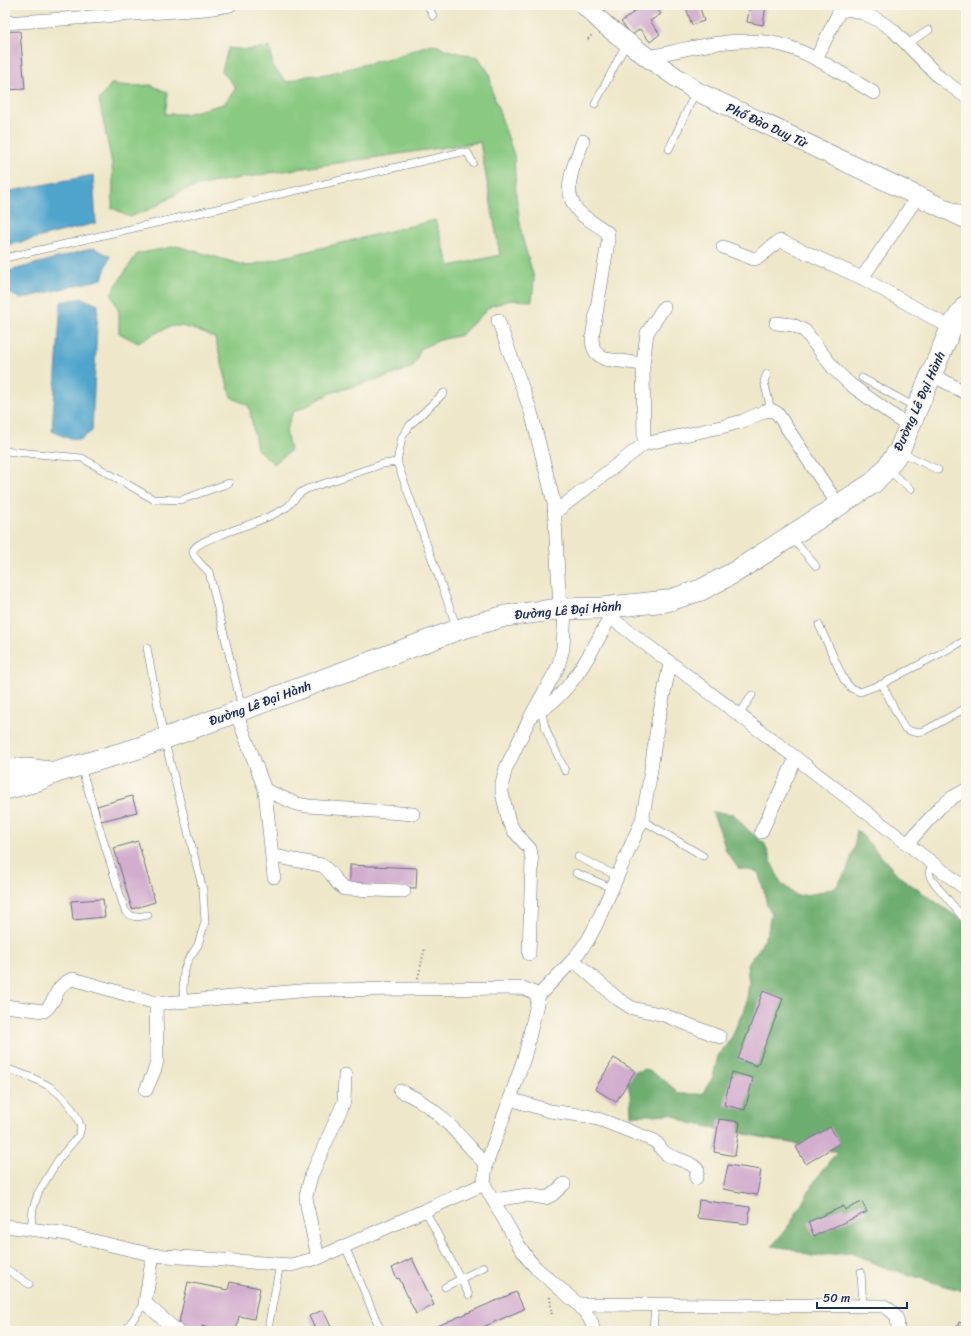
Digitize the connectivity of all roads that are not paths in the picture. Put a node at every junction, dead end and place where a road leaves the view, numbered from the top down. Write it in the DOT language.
graph roads {
  1 [pos="230,5"];
  2 [pos="428,5"];
  3 [pos="584,5"];
  4 [pos="433,16"];
  5 [pos="5,23"];
  6 [pos="929,30"];
  7 [pos="627,42"];
  8 [pos="907,44"];
  9 [pos="647,58"];
  10 [pos="816,60"];
  11 [pos="696,91"];
  12 [pos="874,93"];
  13 [pos="966,97"];
  14 [pos="595,104"];
  15 [pos="583,141"];
  16 [pos="669,149"];
  17 [pos="473,163"];
  18 [pos="918,196"];
  19 [pos="966,219"];
  20 [pos="723,247"];
  21 [pos="5,258"];
  22 [pos="862,278"];
  23 [pos="966,306"];
  24 [pos="664,307"];
  25 [pos="498,320"];
  26 [pos="776,323"];
  27 [pos="951,328"];
  28 [pos="643,364"];
  29 [pos="767,374"];
  30 [pos="931,374"];
  31 [pos="862,378"];
  32 [pos="444,393"];
  33 [pos="966,393"];
  34 [pos="917,408"];
  35 [pos="771,410"];
  36 [pos="909,427"];
  37 [pos="644,444"];
  38 [pos="5,451"];
  39 [pos="899,451"];
  40 [pos="396,462"];
  41 [pos="886,469"];
  42 [pos="938,470"];
  43 [pos="229,483"];
  44 [pos="911,489"];
  45 [pos="839,506"];
  46 [pos="554,513"];
  47 [pos="791,536"];
  48 [pos="816,566"];
  49 [pos="562,609"];
  50 [pos="606,613"];
  51 [pos="819,625"];
  52 [pos="457,630"];
  53 [pos="966,640"];
  54 [pos="147,648"];
  55 [pos="670,664"];
  56 [pos="882,684"];
  57 [pos="752,695"];
  58 [pos="966,708"];
  59 [pos="239,710"];
  60 [pos="537,712"];
  61 [pos="739,715"];
  62 [pos="164,738"];
  63 [pos="796,758"];
  64 [pos="80,765"];
  65 [pos="5,770"];
  66 [pos="565,771"];
  67 [pos="57,772"];
  68 [pos="5,789"];
  69 [pos="265,790"];
  70 [pos="966,790"];
  71 [pos="413,814"];
  72 [pos="642,820"];
  73 [pos="761,832"];
  74 [pos="907,844"];
  75 [pos="273,856"];
  76 [pos="703,856"];
  77 [pos="578,857"];
  78 [pos="933,864"];
  79 [pos="576,873"];
  80 [pos="274,877"];
  81 [pos="614,882"];
  82 [pos="966,889"];
  83 [pos="404,891"];
  84 [pos="148,915"];
  85 [pos="966,920"];
  86 [pos="529,954"];
  87 [pos="573,960"];
  88 [pos="539,995"];
  89 [pos="156,1002"];
  90 [pos="184,1002"];
  91 [pos="5,1006"];
  92 [pos="720,1037"];
  93 [pos="5,1068"];
  94 [pos="345,1075"];
  95 [pos="146,1090"];
  96 [pos="400,1091"];
  97 [pos="510,1099"];
  98 [pos="486,1164"];
  99 [pos="696,1178"];
  100 [pos="484,1184"];
  101 [pos="564,1184"];
  102 [pos="494,1200"];
  103 [pos="425,1210"];
  104 [pos="5,1226"];
  105 [pos="31,1229"];
  106 [pos="345,1246"];
  107 [pos="153,1255"];
  108 [pos="318,1258"];
  109 [pos="280,1264"];
  110 [pos="484,1267"];
  111 [pos="5,1268"];
  112 [pos="861,1272"];
  113 [pos="461,1279"];
  114 [pos="28,1284"];
  115 [pos="445,1287"];
  116 [pos="469,1295"];
  117 [pos="145,1303"];
  118 [pos="578,1304"];
  119 [pos="655,1304"];
  120 [pos="862,1307"];
  121 [pos="269,1323"];
  122 [pos="128,1331"];
  123 [pos="177,1331"];
  124 [pos="380,1331"];
  125 [pos="593,1331"];
  126 [pos="653,1331"];
  127 [pos="898,1331"];
  1 -- 5 [label="street"];
  2 -- 4 [label="lane"];
  3 -- 7 [label="street, Phố Đào Duy Từ"];
  6 -- 8 [label="lane"];
  7 -- 9 [label="street, Phố Đào Duy Từ"];
  7 -- 14 [label="lane"];
  8 -- 10 [label="street"];
  8 -- 13 [label="street"];
  9 -- 10 [label="street"];
  9 -- 11 [label="street, Phố Đào Duy Từ"];
  10 -- 12 [label="street"];
  11 -- 16 [label="lane"];
  11 -- 18 [label="street, Phố Đào Duy Từ"];
  15 -- 28 [label="street"];
  17 -- 21 [label="lane"];
  18 -- 19 [label="street, Phố Đào Duy Từ"];
  18 -- 22 [label="street"];
  20 -- 22 [label="street"];
  22 -- 27 [label="street"];
  23 -- 27 [label="main road, Đường Lê Đại Hành"];
  24 -- 28 [label="street"];
  25 -- 46 [label="street"];
  26 -- 36 [label="street"];
  27 -- 30 [label="main road, Đường Lê Đại Hành"];
  28 -- 37 [label="street"];
  29 -- 35 [label="lane"];
  30 -- 33 [label="street"];
  30 -- 34 [label="main road, Đường Lê Đại Hành"];
  31 -- 34 [label="lane"];
  32 -- 40 [label="lane"];
  34 -- 36 [label="main road, Đường Lê Đại Hành"];
  35 -- 37 [label="street"];
  35 -- 45 [label="street"];
  36 -- 39 [label="main road, Đường Lê Đại Hành"];
  37 -- 46 [label="street"];
  38 -- 43 [label="lane"];
  39 -- 41 [label="main road, Đường Lê Đại Hành"];
  39 -- 42 [label="lane"];
  40 -- 52 [label="lane"];
  40 -- 59 [label="lane"];
  41 -- 44 [label="lane"];
  41 -- 45 [label="main road, Đường Lê Đại Hành"];
  45 -- 47 [label="main road, Đường Lê Đại Hành"];
  46 -- 49 [label="street"];
  47 -- 48 [label="lane"];
  47 -- 50 [label="main road, Đường Lê Đại Hành"];
  49 -- 50 [label="main road, Đường Lê Đại Hành"];
  49 -- 52 [label="main road, Đường Lê Đại Hành"];
  49 -- 60 [label="street"];
  50 -- 55 [label="street"];
  50 -- 60 [label="street"];
  51 -- 56 [label="lane"];
  52 -- 59 [label="main road, Đường Lê Đại Hành"];
  53 -- 56 [label="lane"];
  54 -- 62 [label="lane"];
  55 -- 61 [label="street"];
  55 -- 72 [label="street"];
  56 -- 58 [label="lane"];
  57 -- 61 [label="lane"];
  59 -- 62 [label="main road, Đường Lê Đại Hành"];
  59 -- 69 [label="street"];
  60 -- 66 [label="lane"];
  60 -- 86 [label="street"];
  61 -- 63 [label="street"];
  62 -- 64 [label="main road, Đường Lê Đại Hành"];
  62 -- 90 [label="lane"];
  63 -- 73 [label="street"];
  63 -- 74 [label="street"];
  64 -- 67 [label="main road, Đường Lê Đại Hành"];
  64 -- 84 [label="lane"];
  65 -- 67 [label="main road, Đường Lê Đại Hành"];
  67 -- 68 [label="main road, Đường Lê Đại Hành"];
  69 -- 71 [label="street"];
  69 -- 75 [label="street"];
  70 -- 74 [label="street"];
  72 -- 76 [label="lane"];
  72 -- 81 [label="street"];
  74 -- 78 [label="street"];
  75 -- 80 [label="street"];
  75 -- 83 [label="street"];
  77 -- 81 [label="lane"];
  78 -- 82 [label="street"];
  78 -- 85 [label="lane"];
  79 -- 81 [label="lane"];
  81 -- 87 [label="street"];
  87 -- 88 [label="street"];
  87 -- 92 [label="street"];
  88 -- 90 [label="street"];
  88 -- 97 [label="street"];
  89 -- 90 [label="street"];
  89 -- 91 [label="street"];
  89 -- 95 [label="street"];
  93 -- 105 [label="lane"];
  94 -- 108 [label="street"];
  96 -- 98 [label="street"];
  97 -- 98 [label="street"];
  97 -- 99 [label="street"];
  98 -- 100 [label="street"];
  100 -- 102 [label="street"];
  100 -- 103 [label="street"];
  101 -- 102 [label="street"];
  102 -- 118 [label="street"];
  103 -- 106 [label="street"];
  103 -- 113 [label="lane"];
  104 -- 105 [label="street"];
  105 -- 107 [label="street"];
  106 -- 108 [label="street"];
  106 -- 124 [label="lane"];
  107 -- 109 [label="street"];
  107 -- 117 [label="street"];
  108 -- 109 [label="street"];
  109 -- 121 [label="lane"];
  110 -- 113 [label="lane"];
  111 -- 114 [label="lane"];
  112 -- 120 [label="lane"];
  113 -- 115 [label="lane"];
  113 -- 116 [label="lane"];
  117 -- 122 [label="lane"];
  117 -- 123 [label="street"];
  118 -- 119 [label="street"];
  118 -- 125 [label="street"];
  119 -- 120 [label="street"];
  119 -- 126 [label="lane"];
  120 -- 127 [label="street"];
}
